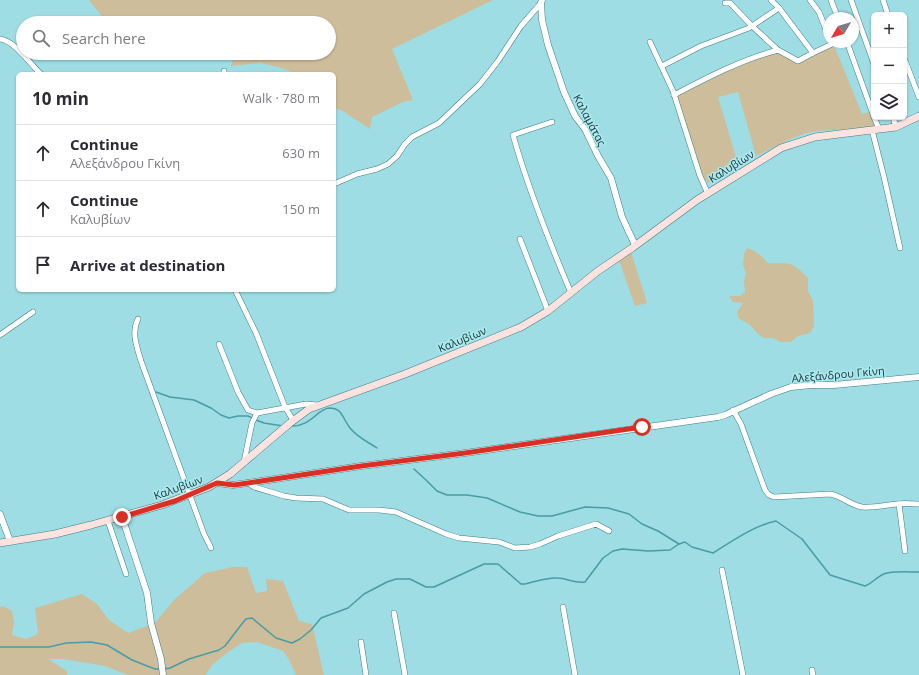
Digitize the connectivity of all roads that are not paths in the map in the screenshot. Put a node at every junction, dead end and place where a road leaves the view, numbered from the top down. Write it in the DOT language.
graph roads {
  1 [pos="771,0"];
  2 [pos="810,0"];
  3 [pos="831,0"];
  4 [pos="851,0"];
  5 [pos="883,0"];
  6 [pos="542,1"];
  7 [pos="724,3"];
  8 [pos="779,8"];
  9 [pos="836,12"];
  10 [pos="887,12"];
  11 [pos="823,22"];
  12 [pos="752,26"];
  13 [pos="0,39"];
  14 [pos="650,42"];
  15 [pos="16,48"];
  16 [pos="823,48"];
  17 [pos="849,48"];
  18 [pos="778,50"];
  19 [pos="812,53"];
  20 [pos="871,56"];
  21 [pos="27,60"];
  22 [pos="662,66"];
  23 [pos="907,66"];
  24 [pos="38,72"];
  25 [pos="674,95"];
  26 [pos="919,97"];
  27 [pos="871,109"];
  28 [pos="917,118"];
  29 [pos="874,120"];
  30 [pos="894,120"];
  31 [pos="552,122"];
  32 [pos="896,127"];
  33 [pos="875,130"];
  34 [pos="336,183"];
  35 [pos="708,194"];
  36 [pos="520,239"];
  37 [pos="636,245"];
  38 [pos="900,248"];
  39 [pos="237,292"];
  40 [pos="571,293"];
  41 [pos="548,310"];
  42 [pos="33,312"];
  43 [pos="138,319"];
  44 [pos="0,335"];
  45 [pos="218,344"];
  46 [pos="919,377"];
  47 [pos="318,405"];
  48 [pos="285,407"];
  49 [pos="733,410"];
  50 [pos="256,415"];
  51 [pos="291,421"];
  52 [pos="244,462"];
  53 [pos="217,483"];
  54 [pos="248,483"];
  55 [pos="190,494"];
  56 [pos="899,504"];
  57 [pos="919,504"];
  58 [pos="0,514"];
  59 [pos="122,517"];
  60 [pos="108,521"];
  61 [pos="609,531"];
  62 [pos="10,541"];
  63 [pos="0,543"];
  64 [pos="211,548"];
  65 [pos="905,551"];
  66 [pos="722,570"];
  67 [pos="126,574"];
  68 [pos="563,607"];
  69 [pos="394,613"];
  70 [pos="360,642"];
  71 [pos="163,674"];
  72 [pos="366,675"];
  73 [pos="405,675"];
  74 [pos="574,675"];
  75 [pos="743,675"];
  1 -- 8 [label="street"];
  2 -- 11 [label="street"];
  3 -- 9 [label="street"];
  4 -- 20 [label="street"];
  5 -- 10 [label="street"];
  6 -- 34 [label="street"];
  6 -- 37 [label="street, Καλαμάτας"];
  7 -- 12 [label="street"];
  8 -- 12 [label="street"];
  8 -- 19 [label="street"];
  12 -- 18 [label="street"];
  12 -- 22 [label="street"];
  13 -- 15 [label="street"];
  14 -- 22 [label="street"];
  16 -- 19 [label="street"];
  17 -- 27 [label="street"];
  18 -- 19 [label="street"];
  18 -- 25 [label="street"];
  21 -- 24 [label="street"];
  22 -- 25 [label="street"];
  23 -- 26 [label="street"];
  25 -- 35 [label="street"];
  28 -- 32 [label="main road, Καλυβίων"];
  29 -- 33 [label="street"];
  30 -- 32 [label="street"];
  31 -- 40 [label="street"];
  32 -- 33 [label="main road, Καλυβίων"];
  33 -- 35 [label="main road, Καλυβίων"];
  33 -- 38 [label="street"];
  35 -- 37 [label="main road, Καλυβίων"];
  36 -- 41 [label="street"];
  37 -- 40 [label="main road, Καλυβίων"];
  39 -- 48 [label="street"];
  40 -- 41 [label="main road, Καλυβίων"];
  41 -- 47 [label="main road, Καλυβίων"];
  42 -- 44 [label="street"];
  43 -- 55 [label="street"];
  45 -- 50 [label="street"];
  46 -- 49 [label="street, Αλεξάνδρου Γκίνη"];
  47 -- 48 [label="street"];
  47 -- 51 [label="main road, Καλυβίων"];
  48 -- 50 [label="street"];
  48 -- 51 [label="street"];
  49 -- 54 [label="street, Αλεξάνδρου Γκίνη"];
  49 -- 56 [label="street"];
  50 -- 52 [label="street"];
  51 -- 52 [label="main road, Καλυβίων"];
  52 -- 53 [label="main road, Καλυβίων"];
  53 -- 54 [label="street, Αλεξάνδρου Γκίνη"];
  53 -- 55 [label="main road, Καλυβίων"];
  54 -- 61 [label="street"];
  55 -- 59 [label="main road, Καλυβίων"];
  55 -- 64 [label="street"];
  56 -- 57 [label="street"];
  56 -- 65 [label="street"];
  58 -- 62 [label="street"];
  59 -- 60 [label="main road, Καλυβίων"];
  59 -- 71 [label="street"];
  60 -- 62 [label="main road, Καλυβίων"];
  60 -- 67 [label="street"];
  62 -- 63 [label="main road, Καλυβίων"];
  66 -- 75 [label="street"];
  68 -- 74 [label="street"];
  69 -- 73 [label="street"];
  70 -- 72 [label="street"];
}
